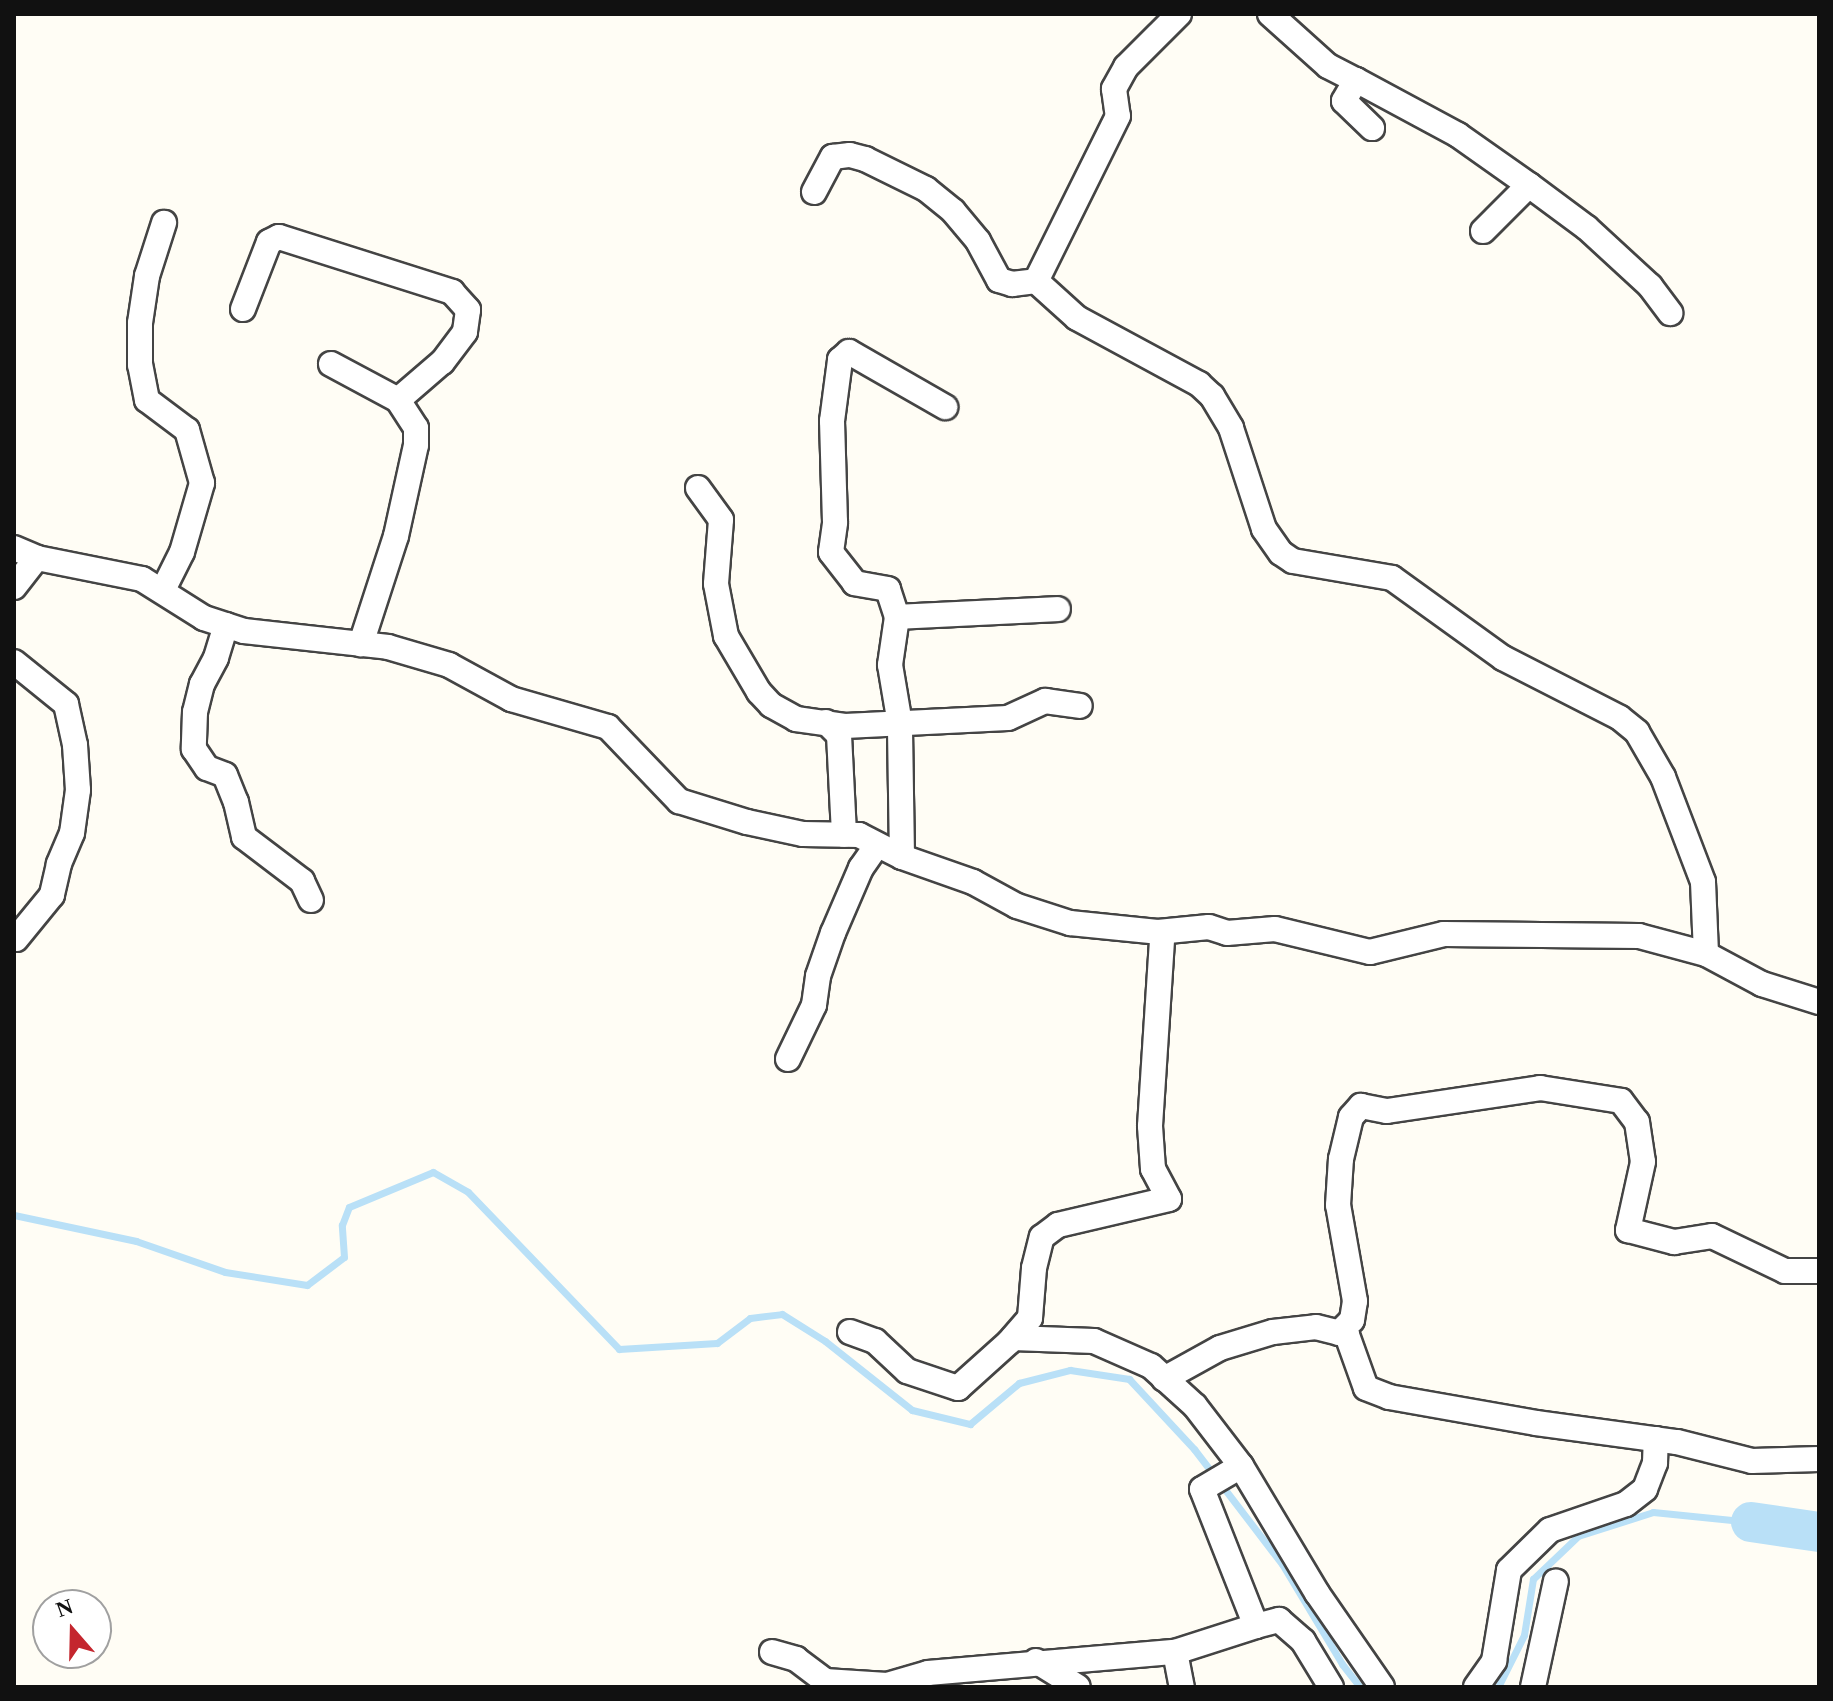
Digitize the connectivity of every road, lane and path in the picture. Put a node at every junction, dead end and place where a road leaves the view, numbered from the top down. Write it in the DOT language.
graph roads {
  1 [pos="1179,14"];
  2 [pos="1270,14"];
  3 [pos="1356,80"];
  4 [pos="1372,128"];
  5 [pos="1529,185"];
  6 [pos="814,192"];
  7 [pos="164,223"];
  8 [pos="1483,231"];
  9 [pos="1036,281"];
  10 [pos="243,309"];
  11 [pos="1670,313"];
  12 [pos="331,364"];
  13 [pos="398,400"];
  14 [pos="945,407"];
  15 [pos="698,488"];
  16 [pos="14,548"];
  17 [pos="37,558"];
  18 [pos="14,587"];
  19 [pos="163,590"];
  20 [pos="1058,609"];
  21 [pos="897,617"];
  22 [pos="226,625"];
  23 [pos="361,644"];
  24 [pos="14,662"];
  25 [pos="1080,706"];
  26 [pos="826,722"];
  27 [pos="900,724"];
  28 [pos="844,835"];
  29 [pos="877,845"];
  30 [pos="902,857"];
  31 [pos="311,900"];
  32 [pos="1158,932"];
  33 [pos="16,939"];
  34 [pos="1706,954"];
  35 [pos="1819,1002"];
  36 [pos="788,1059"];
  37 [pos="1819,1271"];
  38 [pos="850,1332"];
  39 [pos="1339,1333"];
  40 [pos="1013,1338"];
  41 [pos="1164,1379"];
  42 [pos="1656,1439"];
  43 [pos="1819,1459"];
  44 [pos="1241,1466"];
  45 [pos="1556,1581"];
  46 [pos="1256,1626"];
  47 [pos="772,1652"];
  48 [pos="1175,1652"];
  49 [pos="1036,1661"];
  50 [pos="1078,1687"];
  51 [pos="1182,1687"];
  52 [pos="1331,1687"];
  53 [pos="1382,1687"];
  54 [pos="1476,1687"];
  55 [pos="1533,1687"];
  1 -- 9 [label="street"];
  2 -- 3 [label="street"];
  3 -- 4 [label="street"];
  3 -- 5 [label="street"];
  5 -- 8 [label="street"];
  5 -- 11 [label="street"];
  6 -- 9 [label="street"];
  7 -- 19 [label="street"];
  9 -- 34 [label="street"];
  10 -- 13 [label="street"];
  12 -- 13 [label="street"];
  13 -- 23 [label="street"];
  14 -- 21 [label="street"];
  15 -- 26 [label="street"];
  16 -- 17 [label="street"];
  17 -- 18 [label="street"];
  17 -- 19 [label="street"];
  19 -- 22 [label="street"];
  20 -- 21 [label="street"];
  21 -- 27 [label="street"];
  22 -- 23 [label="street"];
  22 -- 31 [label="street"];
  23 -- 28 [label="street"];
  24 -- 33 [label="street"];
  25 -- 27 [label="street"];
  26 -- 27 [label="street"];
  26 -- 28 [label="street"];
  27 -- 30 [label="street"];
  28 -- 29 [label="street"];
  29 -- 30 [label="street"];
  29 -- 36 [label="street"];
  30 -- 32 [label="street"];
  32 -- 34 [label="street"];
  32 -- 40 [label="street"];
  34 -- 35 [label="street"];
  37 -- 39 [label="street"];
  38 -- 40 [label="street"];
  39 -- 41 [label="street"];
  39 -- 42 [label="street"];
  40 -- 41 [label="street"];
  41 -- 44 [label="street"];
  42 -- 43 [label="street"];
  42 -- 54 [label="street"];
  44 -- 46 [label="street"];
  44 -- 53 [label="street"];
  45 -- 55 [label="street"];
  46 -- 48 [label="street"];
  46 -- 52 [label="street"];
  47 -- 49 [label="street"];
  48 -- 49 [label="street"];
  48 -- 51 [label="street"];
  49 -- 50 [label="street"];
}
